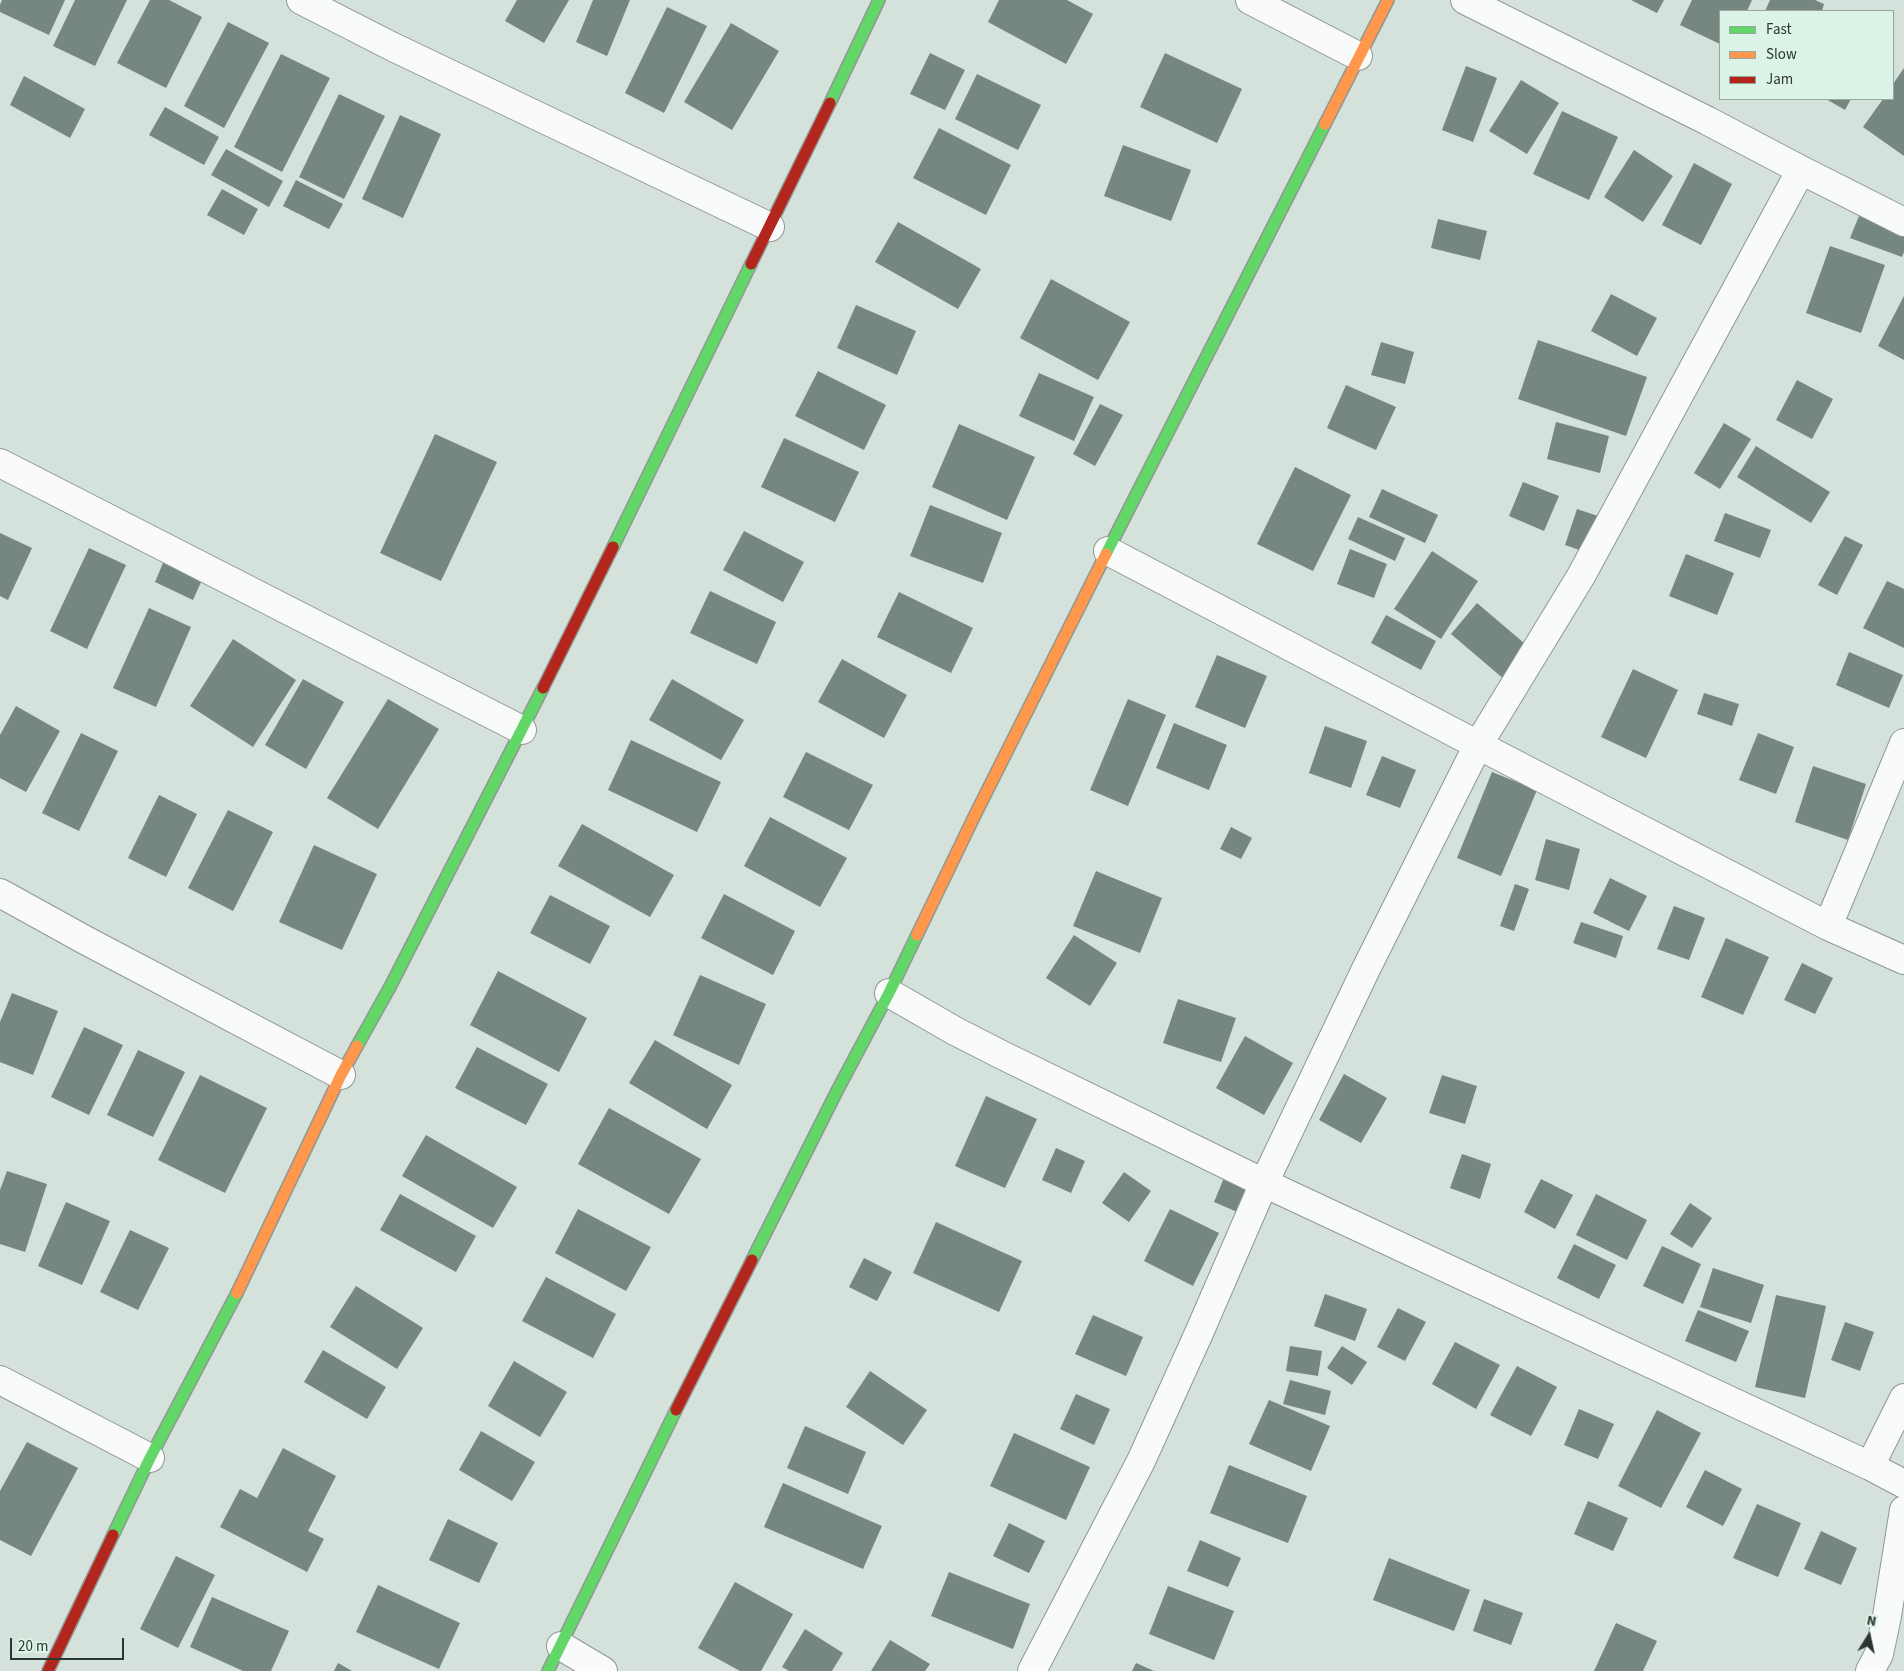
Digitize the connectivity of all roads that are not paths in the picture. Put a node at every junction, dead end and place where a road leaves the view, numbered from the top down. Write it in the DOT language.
graph roads {
  1 [pos="301,0"];
  2 [pos="879,0"];
  3 [pos="1250,0"];
  4 [pos="1388,0"];
  5 [pos="1465,0"];
  6 [pos="1358,56"];
  7 [pos="1801,170"];
  8 [pos="1904,222"];
  9 [pos="770,227"];
  10 [pos="0,463"];
  11 [pos="1108,551"];
  12 [pos="522,730"];
  13 [pos="1904,743"];
  14 [pos="1478,745"];
  15 [pos="0,892"];
  16 [pos="1828,926"];
  17 [pos="1904,960"];
  18 [pos="889,994"];
  19 [pos="341,1075"];
  20 [pos="1264,1183"];
  21 [pos="0,1380"];
  22 [pos="1904,1398"];
  23 [pos="150,1458"];
  24 [pos="1870,1466"];
  25 [pos="1904,1484"];
  26 [pos="1904,1510"];
  27 [pos="561,1646"];
  28 [pos="48,1671"];
  29 [pos="548,1671"];
  30 [pos="603,1671"];
  31 [pos="1032,1671"];
  32 [pos="1870,1671"];
  1 -- 9 [label="street"];
  2 -- 9 [label="street"];
  3 -- 6 [label="street"];
  4 -- 6 [label="street"];
  5 -- 7 [label="street"];
  6 -- 11 [label="street"];
  7 -- 8 [label="street"];
  7 -- 14 [label="street"];
  9 -- 12 [label="street"];
  10 -- 12 [label="street"];
  11 -- 14 [label="street"];
  11 -- 18 [label="street"];
  12 -- 19 [label="street"];
  13 -- 16 [label="street"];
  14 -- 16 [label="street"];
  14 -- 20 [label="street"];
  15 -- 19 [label="street"];
  16 -- 17 [label="street"];
  18 -- 20 [label="street"];
  18 -- 27 [label="street"];
  19 -- 23 [label="street"];
  20 -- 24 [label="street"];
  20 -- 31 [label="street"];
  21 -- 23 [label="street"];
  22 -- 24 [label="street"];
  23 -- 28 [label="street"];
  24 -- 25 [label="street"];
  26 -- 32 [label="street"];
  27 -- 29 [label="street"];
  27 -- 30 [label="street"];
}
